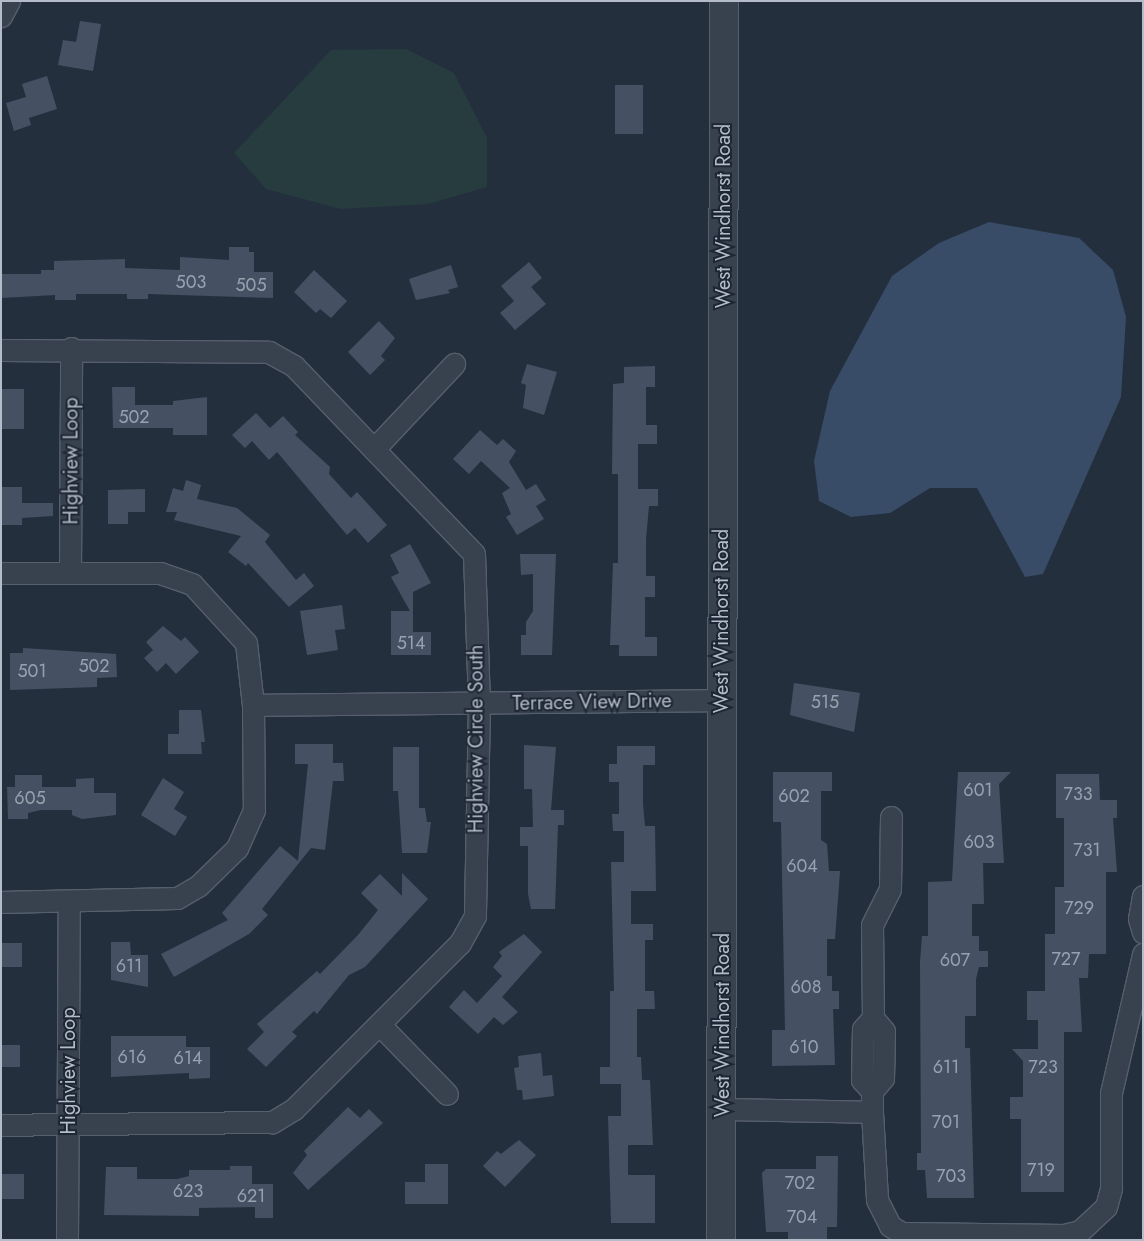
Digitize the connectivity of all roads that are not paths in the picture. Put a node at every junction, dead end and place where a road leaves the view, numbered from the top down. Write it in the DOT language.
graph roads {
  1 [pos="9,1"];
  2 [pos="724,1"];
  3 [pos="1,16"];
  4 [pos="72,348"];
  5 [pos="1,350"];
  6 [pos="454,364"];
  7 [pos="374,449"];
  8 [pos="1,573"];
  9 [pos="70,573"];
  10 [pos="721,700"];
  11 [pos="479,704"];
  12 [pos="253,705"];
  13 [pos="891,818"];
  14 [pos="1143,896"];
  15 [pos="1,902"];
  16 [pos="69,902"];
  17 [pos="1143,932"];
  18 [pos="1143,954"];
  19 [pos="380,1025"];
  20 [pos="447,1094"];
  21 [pos="872,1102"];
  22 [pos="722,1109"];
  23 [pos="1,1125"];
  24 [pos="68,1126"];
  25 [pos="67,1240"];
  26 [pos="721,1240"];
  1 -- 3 [label="street"];
  2 -- 10 [label="street, West Windhorst Road"];
  4 -- 5 [label="street, Highview Circle South"];
  4 -- 7 [label="street, Highview Circle South"];
  4 -- 9 [label="street, Highview Loop"];
  6 -- 7 [label="street"];
  7 -- 11 [label="street, Highview Circle South"];
  8 -- 9 [label="street"];
  9 -- 12 [label="street"];
  10 -- 11 [label="street, Terrace View Drive"];
  10 -- 22 [label="street, West Windhorst Road"];
  11 -- 12 [label="street, Terrace View Drive"];
  11 -- 19 [label="street, Highview Circle South"];
  12 -- 16 [label="street"];
  13 -- 21 [label="street"];
  14 -- 17 [label="street"];
  15 -- 16 [label="street"];
  16 -- 24 [label="street, Highview Loop"];
  18 -- 21 [label="street"];
  19 -- 20 [label="street"];
  19 -- 24 [label="street, Highview Circle South"];
  21 -- 22 [label="street"];
  22 -- 26 [label="street, West Windhorst Road"];
  23 -- 24 [label="street, Highview Circle South"];
  24 -- 25 [label="street, Highview Loop"];
}
